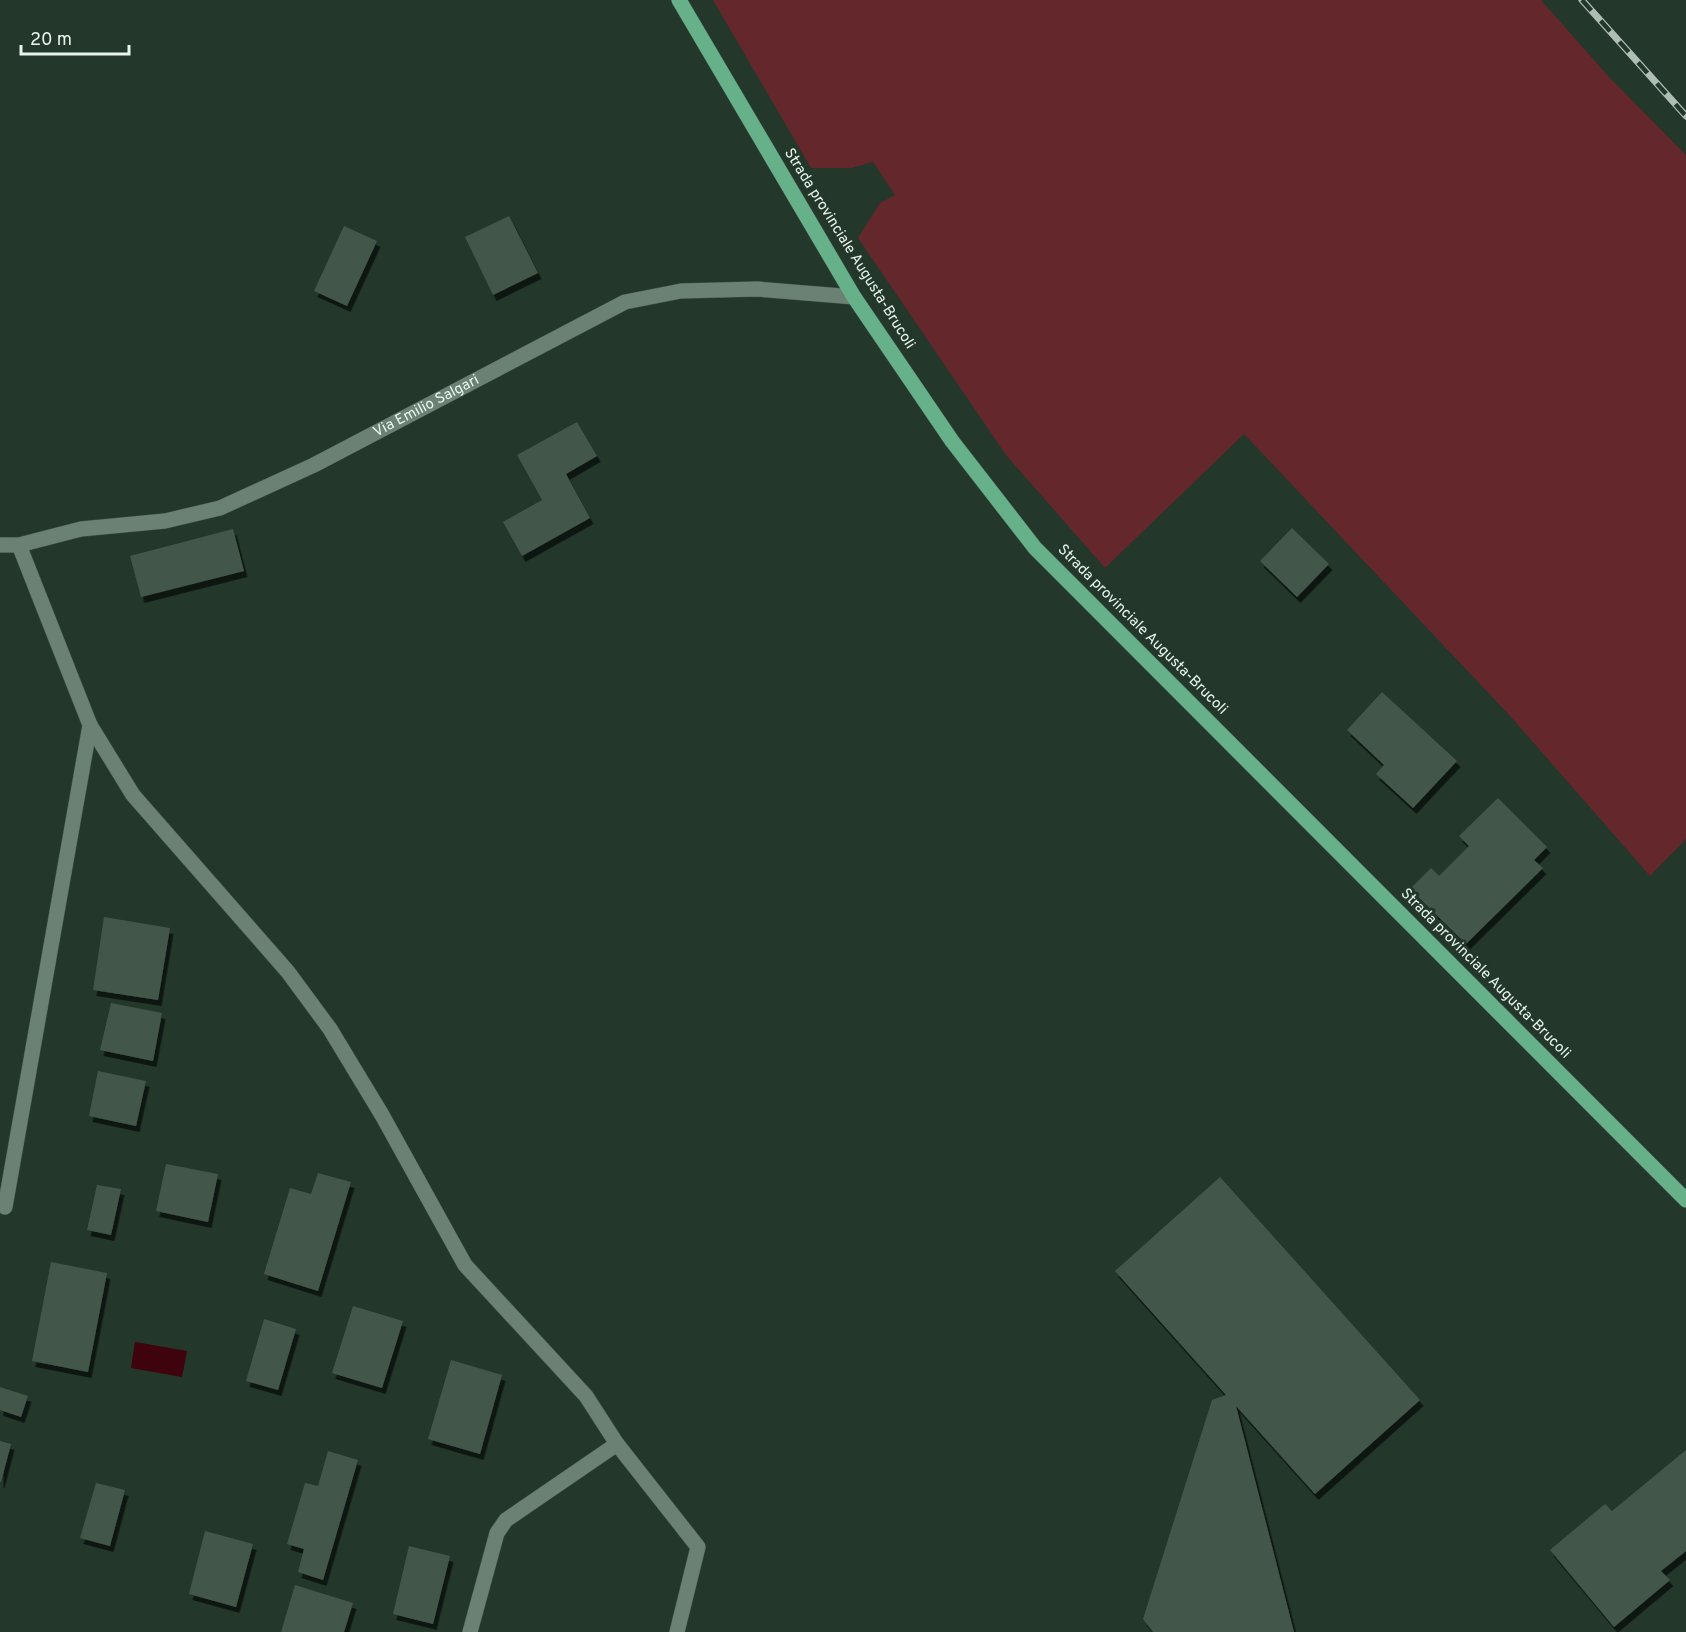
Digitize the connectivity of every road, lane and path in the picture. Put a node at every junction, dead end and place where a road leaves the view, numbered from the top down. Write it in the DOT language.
graph roads {
  1 [pos="679,0"];
  2 [pos="854,297"];
  3 [pos="19,544"];
  4 [pos="0,545"];
  5 [pos="90,725"];
  6 [pos="1686,1200"];
  7 [pos="5,1207"];
  8 [pos="617,1444"];
  9 [pos="470,1632"];
  10 [pos="677,1632"];
  1 -- 2 [label="main road, Strada provinciale Augusta-Brucoli"];
  2 -- 3 [label="street, Via Emilio Salgari"];
  2 -- 6 [label="main road, Strada provinciale Augusta-Brucoli"];
  3 -- 4 [label="street, Via Emilio Salgari"];
  3 -- 5 [label="street"];
  5 -- 7 [label="street"];
  5 -- 8 [label="street"];
  8 -- 9 [label="street"];
  8 -- 10 [label="street"];
}
